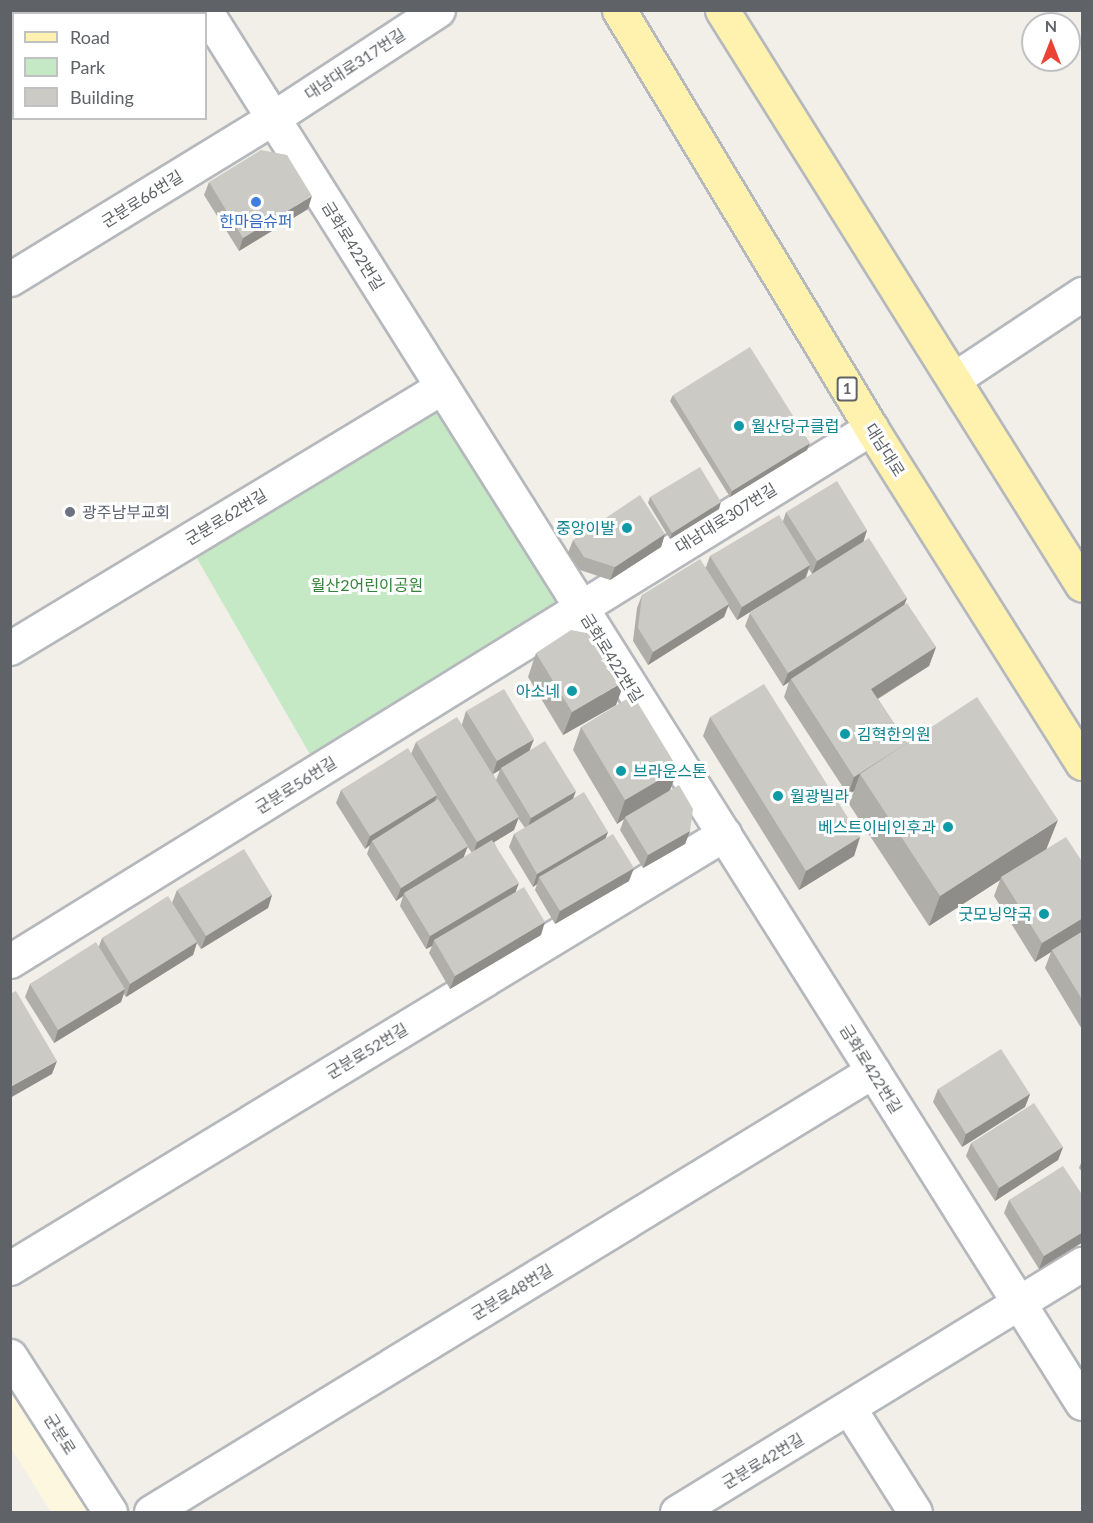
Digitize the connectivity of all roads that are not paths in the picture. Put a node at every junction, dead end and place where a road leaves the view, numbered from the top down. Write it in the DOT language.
graph roads {
  1 [pos="438,10"];
  2 [pos="619,10"];
  3 [pos="722,10"];
  4 [pos="207,13"];
  5 [pos="273,118"];
  6 [pos="10,279"];
  7 [pos="1083,294"];
  8 [pos="954,379"];
  9 [pos="442,387"];
  10 [pos="871,428"];
  11 [pos="1083,585"];
  12 [pos="581,608"];
  13 [pos="10,648"];
  14 [pos="1083,763"];
  15 [pos="724,834"];
  16 [pos="10,961"];
  17 [pos="873,1071"];
  18 [pos="1083,1264"];
  19 [pos="10,1268"];
  20 [pos="1020,1305"];
  21 [pos="10,1356"];
  22 [pos="1083,1403"];
  23 [pos="849,1408"];
  24 [pos="694,1508"];
  25 [pos="110,1512"];
  26 [pos="151,1512"];
  27 [pos="915,1512"];
  1 -- 5 [label="street, 대남대로317번길"];
  2 -- 10 [label="main road, 대남대로 / 1"];
  3 -- 8 [label="main road"];
  4 -- 5 [label="street, 금화로422번길"];
  5 -- 6 [label="street, 군분로66번길"];
  5 -- 9 [label="street, 금화로422번길"];
  7 -- 8 [label="street"];
  8 -- 11 [label="main road"];
  9 -- 12 [label="street, 금화로422번길"];
  9 -- 13 [label="street, 군분로62번길"];
  10 -- 12 [label="street, 대남대로307번길"];
  10 -- 14 [label="main road, 대남대로 / 1"];
  12 -- 15 [label="street, 금화로422번길"];
  12 -- 16 [label="street, 군분로56번길"];
  15 -- 17 [label="street, 금화로422번길"];
  15 -- 19 [label="street, 군분로52번길"];
  17 -- 20 [label="street, 금화로422번길"];
  17 -- 26 [label="street, 군분로48번길"];
  18 -- 20 [label="street, 군분로42번길"];
  20 -- 22 [label="street, 금화로422번길"];
  20 -- 23 [label="street, 군분로42번길"];
  21 -- 25 [label="street, 군분로"];
  23 -- 24 [label="street, 군분로42번길"];
  23 -- 27 [label="street"];
}
